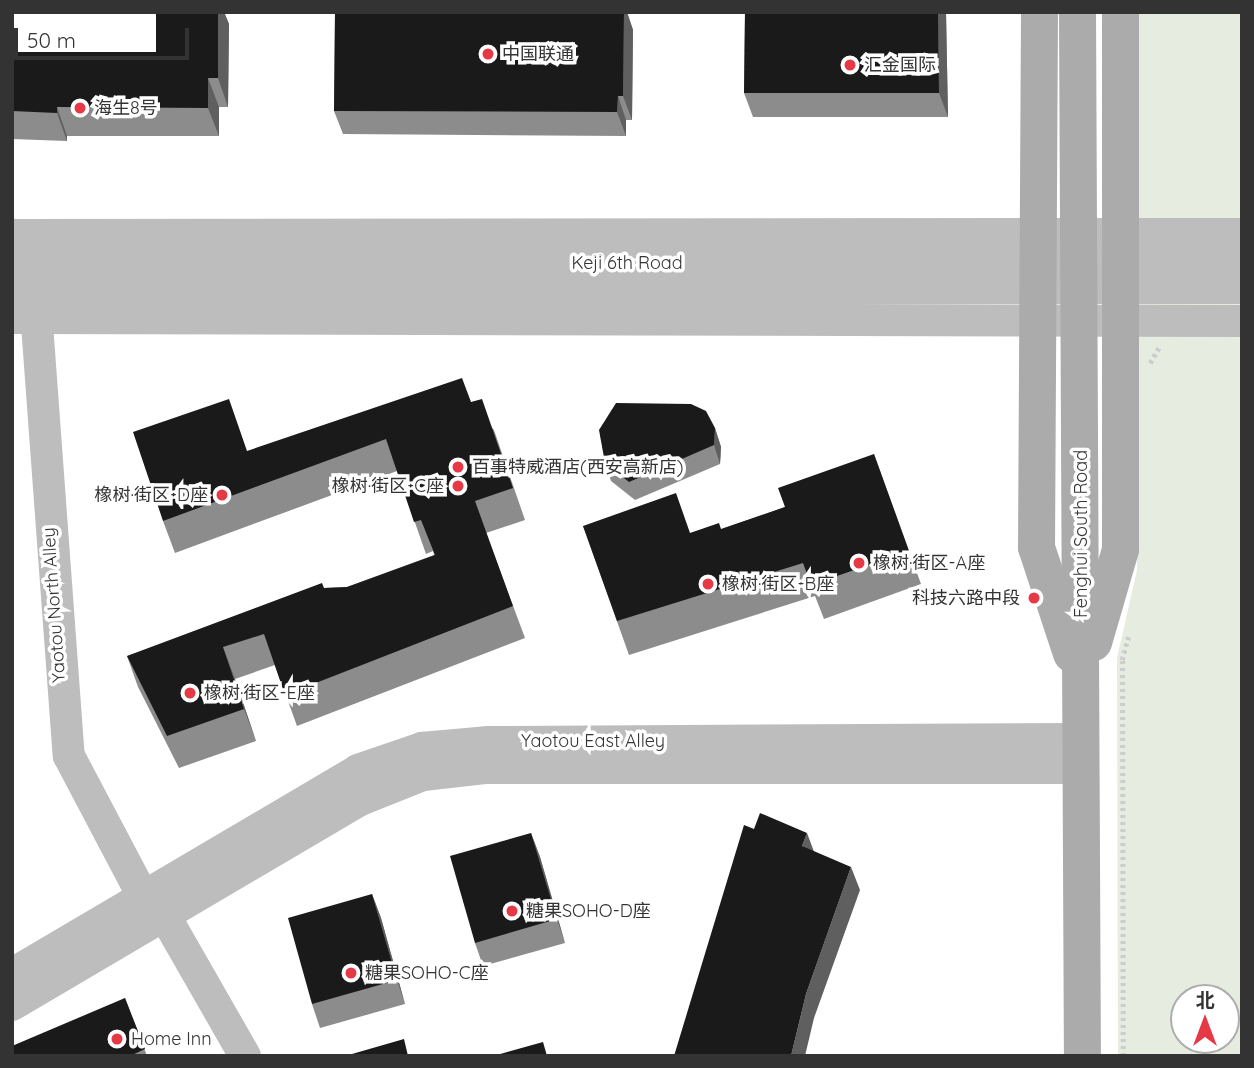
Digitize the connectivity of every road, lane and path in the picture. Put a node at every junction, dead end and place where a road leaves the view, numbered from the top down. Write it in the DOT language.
graph roads {
  1 [pos="1039,12"];
  2 [pos="1077,12"];
  3 [pos="1120,12"];
  4 [pos="1242,234"];
  5 [pos="12,235"];
  6 [pos="1242,264"];
  7 [pos="1037,276"];
  8 [pos="1079,277"];
  9 [pos="1120,277"];
  10 [pos="1242,288"];
  11 [pos="24,290"];
  12 [pos="1242,321"];
  13 [pos="1163,341"];
  14 [pos="1144,373"];
  15 [pos="1129,633"];
  16 [pos="1082,684"];
  17 [pos="1081,754"];
  18 [pos="155,908"];
  19 [pos="12,974"];
  20 [pos="12,1005"];
  21 [pos="245,1056"];
  22 [pos="1082,1056"];
  23 [pos="1123,1056"];
  1 -- 7 [label="main road"];
  2 -- 8 [label="main road, Fenghui South Road"];
  3 -- 9 [label="main road"];
  4 -- 9 [label="main road"];
  5 -- 7 [label="main road"];
  6 -- 9 [label="main road, Keji 6th Road"];
  7 -- 8 [label="main road"];
  7 -- 8 [label="main road, Keji 6th Road"];
  7 -- 11 [label="main road, Keji 6th Road"];
  7 -- 11 [label="main road"];
  7 -- 16 [label="main road"];
  8 -- 9 [label="main road"];
  8 -- 9 [label="main road, Keji 6th Road"];
  8 -- 16 [label="main road, Fenghui South Road"];
  9 -- 10 [label="main road, Keji 6th Road"];
  9 -- 12 [label="main road"];
  9 -- 16 [label="main road"];
  11 -- 18 [label="main road, Yaotou North Alley"];
  13 -- 14 [label="path"];
  15 -- 23 [label="path"];
  16 -- 17 [label="main road, Fenghui South Road"];
  17 -- 18 [label="main road, Yaotou East Alley"];
  17 -- 22 [label="main road, Fenghui South Road"];
  18 -- 19 [label="main road"];
  18 -- 20 [label="main road"];
  18 -- 21 [label="main road, Yaotou North Alley"];
}
